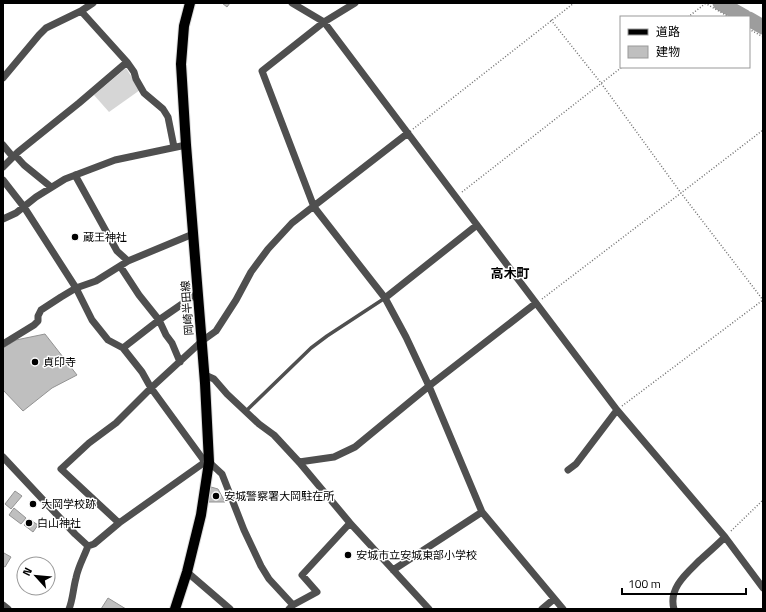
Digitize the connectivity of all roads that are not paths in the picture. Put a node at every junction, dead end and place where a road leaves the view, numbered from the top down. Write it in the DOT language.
graph roads {
  1 [pos="93,3"];
  2 [pos="190,3"];
  3 [pos="292,3"];
  4 [pos="355,3"];
  5 [pos="81,11"];
  6 [pos="324,22"];
  7 [pos="127,62"];
  8 [pos="3,78"];
  9 [pos="408,133"];
  10 [pos="186,144"];
  11 [pos="3,145"];
  12 [pos="174,147"];
  13 [pos="14,156"];
  14 [pos="3,167"];
  15 [pos="75,175"];
  16 [pos="3,180"];
  17 [pos="51,187"];
  18 [pos="24,207"];
  19 [pos="314,207"];
  20 [pos="3,219"];
  21 [pos="477,225"];
  22 [pos="194,234"];
  23 [pos="128,261"];
  24 [pos="120,266"];
  25 [pos="76,288"];
  26 [pos="198,293"];
  27 [pos="385,298"];
  28 [pos="536,303"];
  29 [pos="159,320"];
  30 [pos="202,341"];
  31 [pos="3,344"];
  32 [pos="123,348"];
  33 [pos="180,362"];
  34 [pos="205,375"];
  35 [pos="429,386"];
  36 [pos="152,388"];
  37 [pos="617,410"];
  38 [pos="246,411"];
  39 [pos="3,457"];
  40 [pos="207,462"];
  41 [pos="300,462"];
  42 [pos="568,470"];
  43 [pos="482,512"];
  44 [pos="119,523"];
  45 [pos="350,523"];
  46 [pos="725,537"];
  47 [pos="88,546"];
  48 [pos="393,570"];
  49 [pos="187,572"];
  50 [pos="763,588"];
  51 [pos="554,598"];
  52 [pos="3,605"];
  53 [pos="291,607"];
  54 [pos="8,609"];
  55 [pos="68,609"];
  56 [pos="175,609"];
  57 [pos="230,609"];
  58 [pos="429,609"];
  59 [pos="542,609"];
  60 [pos="563,609"];
  61 [pos="674,609"];
  1 -- 5 [label="street"];
  2 -- 10 [label="main road, 岡崎半田線"];
  3 -- 6 [label="street"];
  4 -- 6 [label="street"];
  5 -- 7 [label="street"];
  5 -- 8 [label="street"];
  6 -- 9 [label="street"];
  6 -- 19 [label="street"];
  7 -- 12 [label="street"];
  7 -- 13 [label="street"];
  9 -- 19 [label="street"];
  9 -- 21 [label="street"];
  10 -- 12 [label="street"];
  10 -- 22 [label="main road, 岡崎半田線"];
  11 -- 13 [label="street"];
  12 -- 15 [label="street"];
  13 -- 14 [label="street"];
  13 -- 17 [label="street"];
  15 -- 17 [label="street"];
  15 -- 23 [label="street"];
  16 -- 18 [label="street"];
  17 -- 18 [label="street"];
  18 -- 20 [label="street"];
  18 -- 25 [label="street"];
  19 -- 27 [label="street"];
  19 -- 30 [label="street"];
  21 -- 27 [label="street"];
  21 -- 28 [label="street"];
  22 -- 23 [label="street"];
  22 -- 26 [label="main road, 岡崎半田線"];
  23 -- 24 [label="street"];
  24 -- 25 [label="street"];
  24 -- 29 [label="street"];
  25 -- 31 [label="street"];
  25 -- 32 [label="street"];
  26 -- 29 [label="street"];
  26 -- 30 [label="main road, 岡崎半田線"];
  27 -- 35 [label="street"];
  27 -- 38 [label="lane"];
  28 -- 35 [label="street"];
  28 -- 37 [label="street"];
  29 -- 32 [label="street"];
  29 -- 33 [label="street"];
  30 -- 33 [label="street"];
  30 -- 34 [label="main road, 岡崎半田線"];
  32 -- 36 [label="street"];
  33 -- 36 [label="street"];
  34 -- 38 [label="street"];
  34 -- 40 [label="main road, 岡崎半田線"];
  35 -- 41 [label="street"];
  35 -- 43 [label="street"];
  36 -- 40 [label="street"];
  36 -- 44 [label="street"];
  37 -- 42 [label="street"];
  37 -- 46 [label="street"];
  38 -- 41 [label="street"];
  39 -- 47 [label="street"];
  40 -- 44 [label="street"];
  40 -- 49 [label="main road, 岡崎半田線"];
  40 -- 53 [label="street"];
  41 -- 45 [label="street"];
  43 -- 48 [label="street"];
  43 -- 51 [label="street"];
  44 -- 47 [label="street"];
  45 -- 48 [label="street"];
  45 -- 53 [label="street"];
  46 -- 50 [label="street"];
  46 -- 61 [label="street"];
  47 -- 55 [label="street"];
  48 -- 58 [label="street"];
  49 -- 56 [label="main road, 岡崎半田線"];
  49 -- 57 [label="street"];
  51 -- 59 [label="street"];
  51 -- 60 [label="street"];
  52 -- 54 [label="street"];
}
